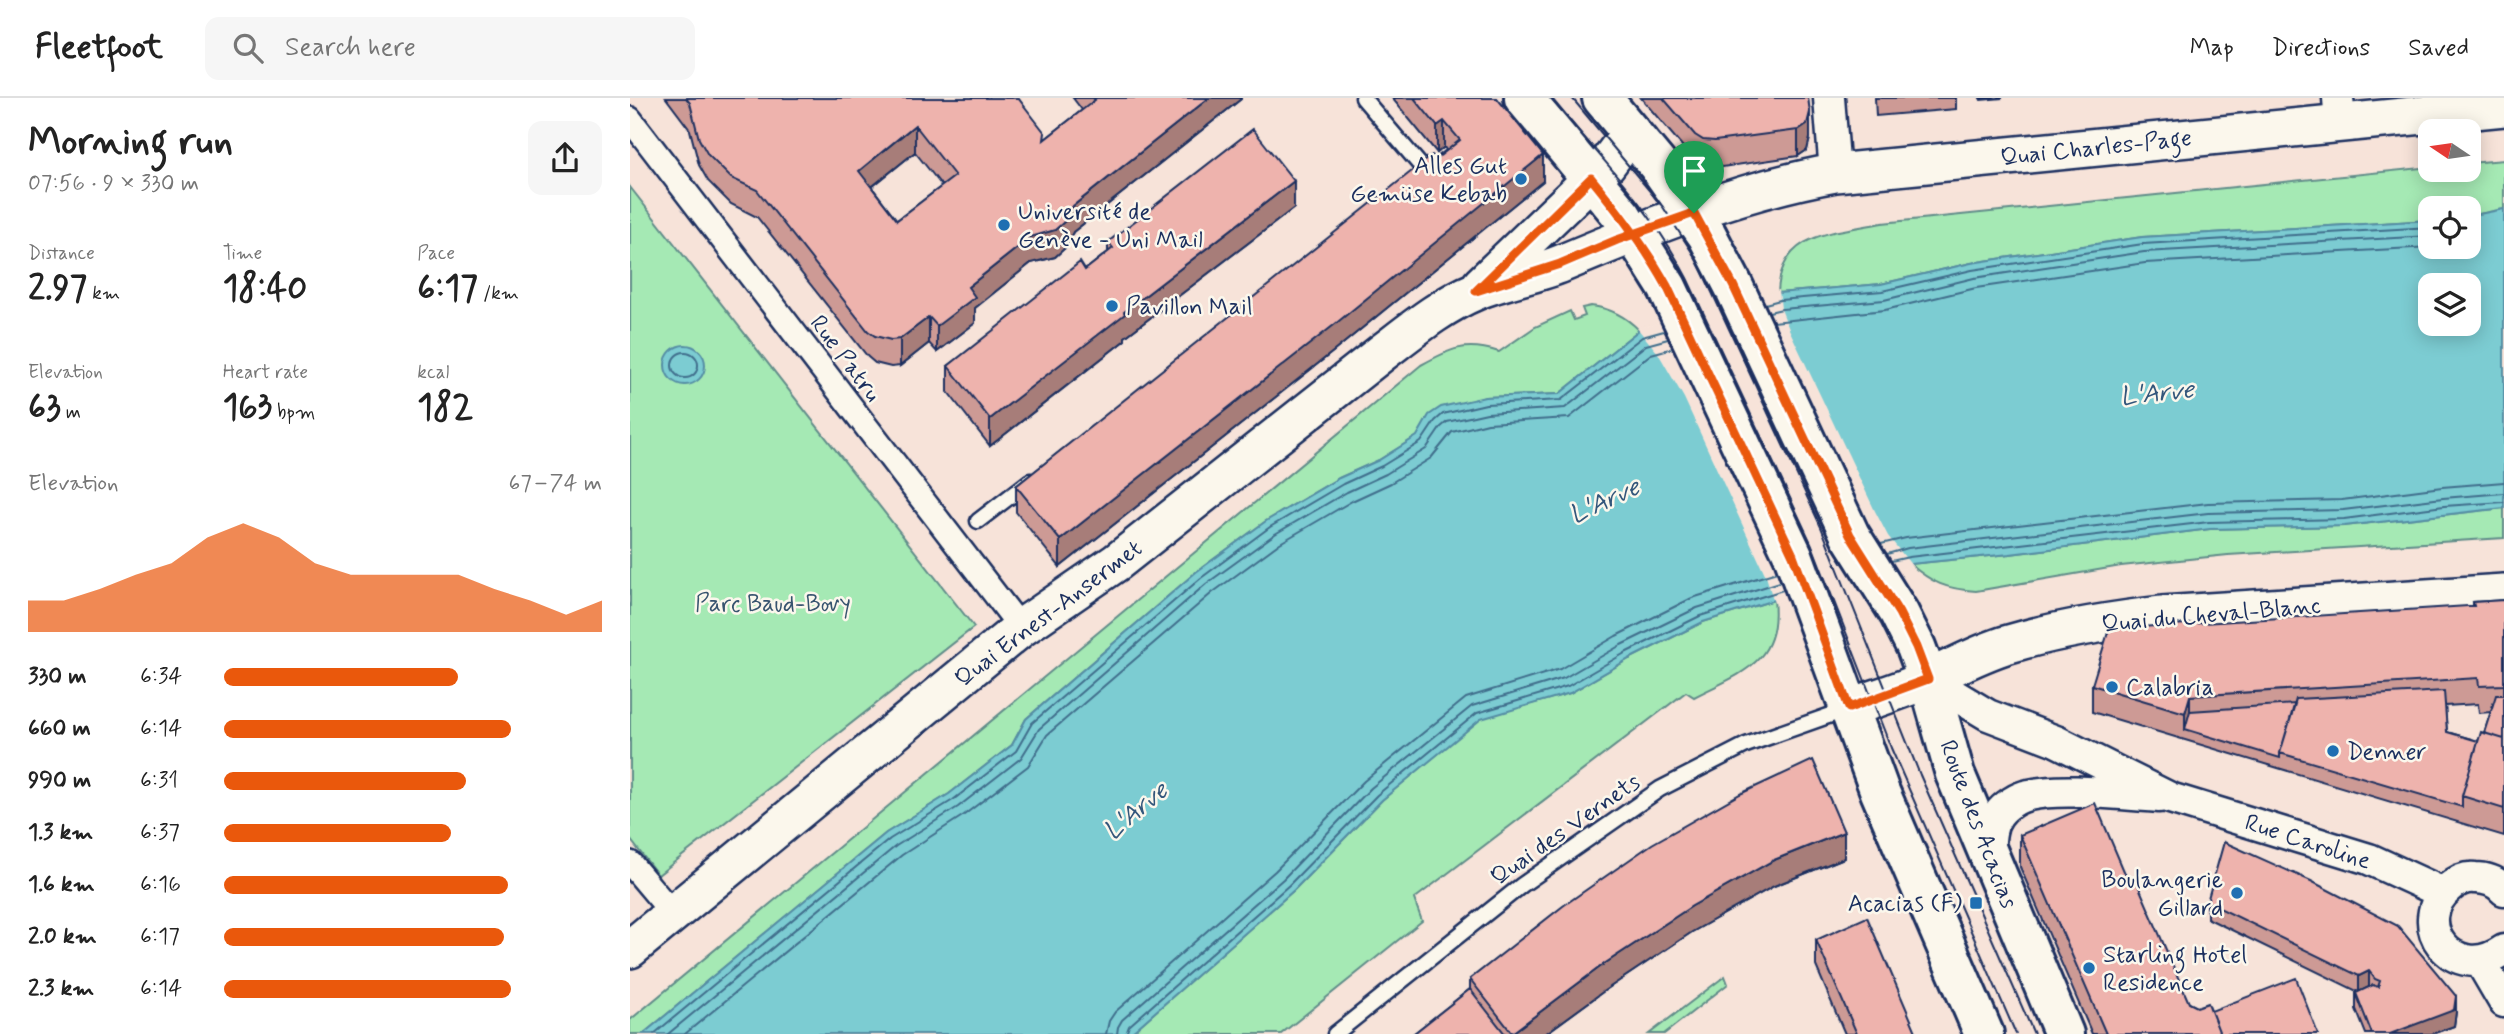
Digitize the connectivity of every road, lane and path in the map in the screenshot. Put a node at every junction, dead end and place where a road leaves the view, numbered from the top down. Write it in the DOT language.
graph roads {
  1 [pos="1363,98"];
  2 [pos="1524,98"];
  3 [pos="1602,98"];
  4 [pos="1829,98"];
  5 [pos="2504,107"];
  6 [pos="2339,111"];
  7 [pos="630,119"];
  8 [pos="1631,132"];
  9 [pos="1835,173"];
  10 [pos="1591,178"];
  11 [pos="1404,189"];
  12 [pos="1694,213"];
  13 [pos="1634,234"];
  14 [pos="1476,291"];
  15 [pos="1046,468"];
  16 [pos="978,521"];
  17 [pos="2504,593"];
  18 [pos="1034,618"];
  19 [pos="1928,679"];
  20 [pos="1849,708"];
  21 [pos="2169,798"];
  22 [pos="1989,857"];
  23 [pos="630,863"];
  24 [pos="2504,890"];
  25 [pos="2442,893"];
  26 [pos="673,915"];
  27 [pos="630,950"];
  28 [pos="2492,956"];
  29 [pos="2504,1002"];
  30 [pos="1335,1034"];
  31 [pos="1984,1034"];
  32 [pos="2064,1034"];
  1 -- 11 [label="lane"];
  2 -- 10 [label="main road"];
  3 -- 8 [label="main road, Route des Acacias"];
  4 -- 9 [label="street"];
  5 -- 6 [label="street, Quai Charles-Page"];
  6 -- 9 [label="street, Quai Charles-Page"];
  7 -- 18 [label="street, Rue Patru"];
  8 -- 10 [label="street, Quai Ernest-Ansermet"];
  8 -- 12 [label="main road, Route des Acacias"];
  9 -- 12 [label="street, Quai Charles-Page"];
  10 -- 13 [label="main road"];
  10 -- 14 [label="street, Quai Ernest-Ansermet"];
  12 -- 13 [label="street, Quai Ernest-Ansermet"];
  12 -- 19 [label="main road, Route des Acacias"];
  13 -- 14 [label="street, Quai Ernest-Ansermet"];
  13 -- 20 [label="main road"];
  14 -- 18 [label="street, Quai Ernest-Ansermet"];
  15 -- 16 [label="lane"];
  17 -- 19 [label="street, Quai du Cheval-Blanc"];
  18 -- 26 [label="street, Quai Ernest-Ansermet"];
  19 -- 20 [label="street, Quai du Cheval-Blanc"];
  19 -- 21 [label="street, Rue Caroline"];
  19 -- 22 [label="main road, Route des Acacias"];
  20 -- 30 [label="lane, Quai des Vernets"];
  20 -- 31 [label="main road"];
  21 -- 22 [label="street, Rue Caroline"];
  21 -- 25 [label="street, Rue Caroline"];
  22 -- 32 [label="main road, Route des Acacias"];
  23 -- 26 [label="street"];
  24 -- 25 [label="street"];
  25 -- 28 [label="street"];
  26 -- 27 [label="street, Quai Ernest-Ansermet"];
  28 -- 29 [label="street"];
}
